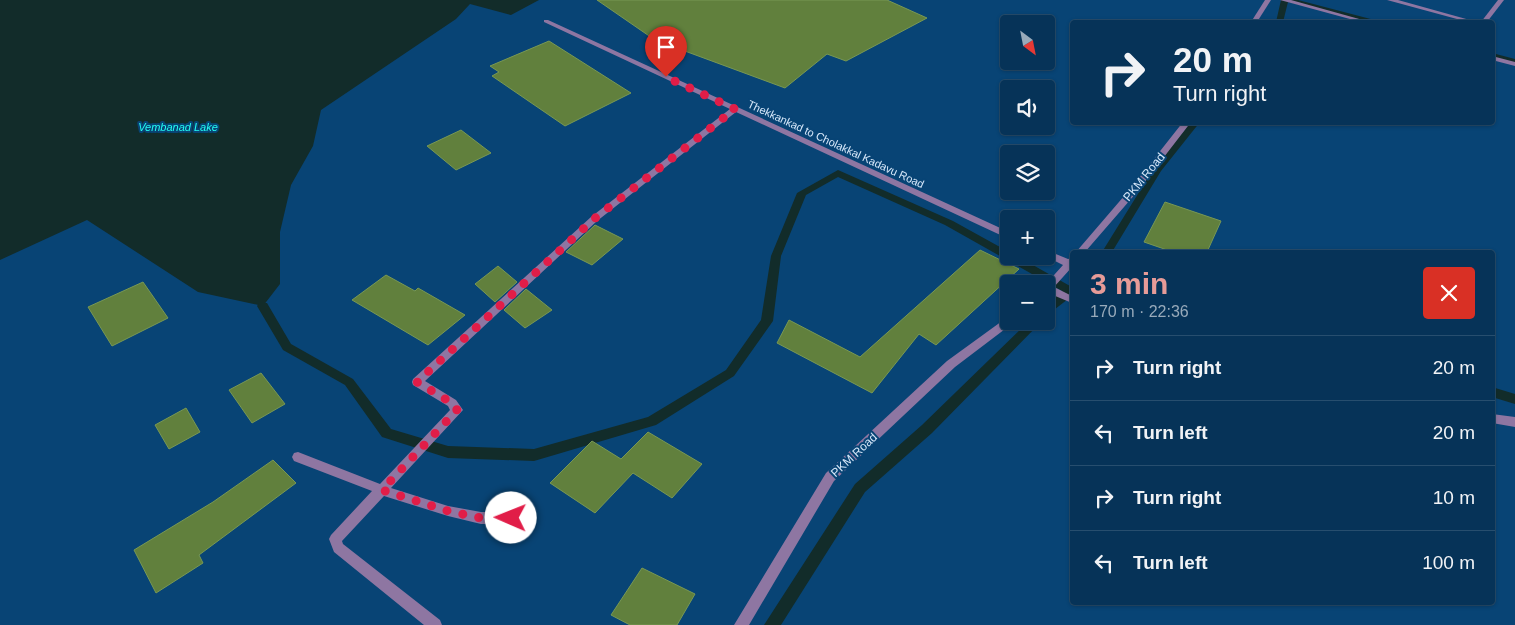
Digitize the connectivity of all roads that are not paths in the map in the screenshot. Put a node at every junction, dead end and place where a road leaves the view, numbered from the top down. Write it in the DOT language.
graph roads {
  1 [pos="1268,0"];
  2 [pos="1282,0"];
  3 [pos="1390,0"];
  4 [pos="1501,0"];
  5 [pos="1255,20"];
  6 [pos="1359,20"];
  7 [pos="1466,20"];
  8 [pos="1486,20"];
  9 [pos="546,21"];
  10 [pos="1495,59"];
  11 [pos="1515,64"];
  12 [pos="735,109"];
  13 [pos="1185,125"];
  14 [pos="1000,232"];
  15 [pos="1082,250"];
  16 [pos="1055,257"];
  17 [pos="1070,263"];
  18 [pos="1070,264"];
  19 [pos="1055,280"];
  20 [pos="1055,293"];
  21 [pos="1070,299"];
  22 [pos="1000,327"];
  23 [pos="1495,419"];
  24 [pos="1515,422"];
  25 [pos="298,457"];
  26 [pos="382,490"];
  27 [pos="511,518"];
  28 [pos="435,625"];
  29 [pos="742,625"];
  1 -- 5 [label="street"];
  2 -- 6 [label="street"];
  3 -- 7 [label="street"];
  4 -- 8 [label="street"];
  9 -- 12 [label="street, Thekkankad to Cholakkal Kadavu Road"];
  10 -- 11 [label="street"];
  12 -- 14 [label="street, Thekkankad to Cholakkal Kadavu Road"];
  12 -- 26 [label="street"];
  13 -- 15 [label="street, PKM Road"];
  16 -- 17 [label="street"];
  18 -- 19 [label="street"];
  20 -- 21 [label="street"];
  22 -- 29 [label="street, PKM Road"];
  23 -- 24 [label="street"];
  25 -- 26 [label="street"];
  26 -- 27 [label="street"];
  26 -- 28 [label="street"];
}
